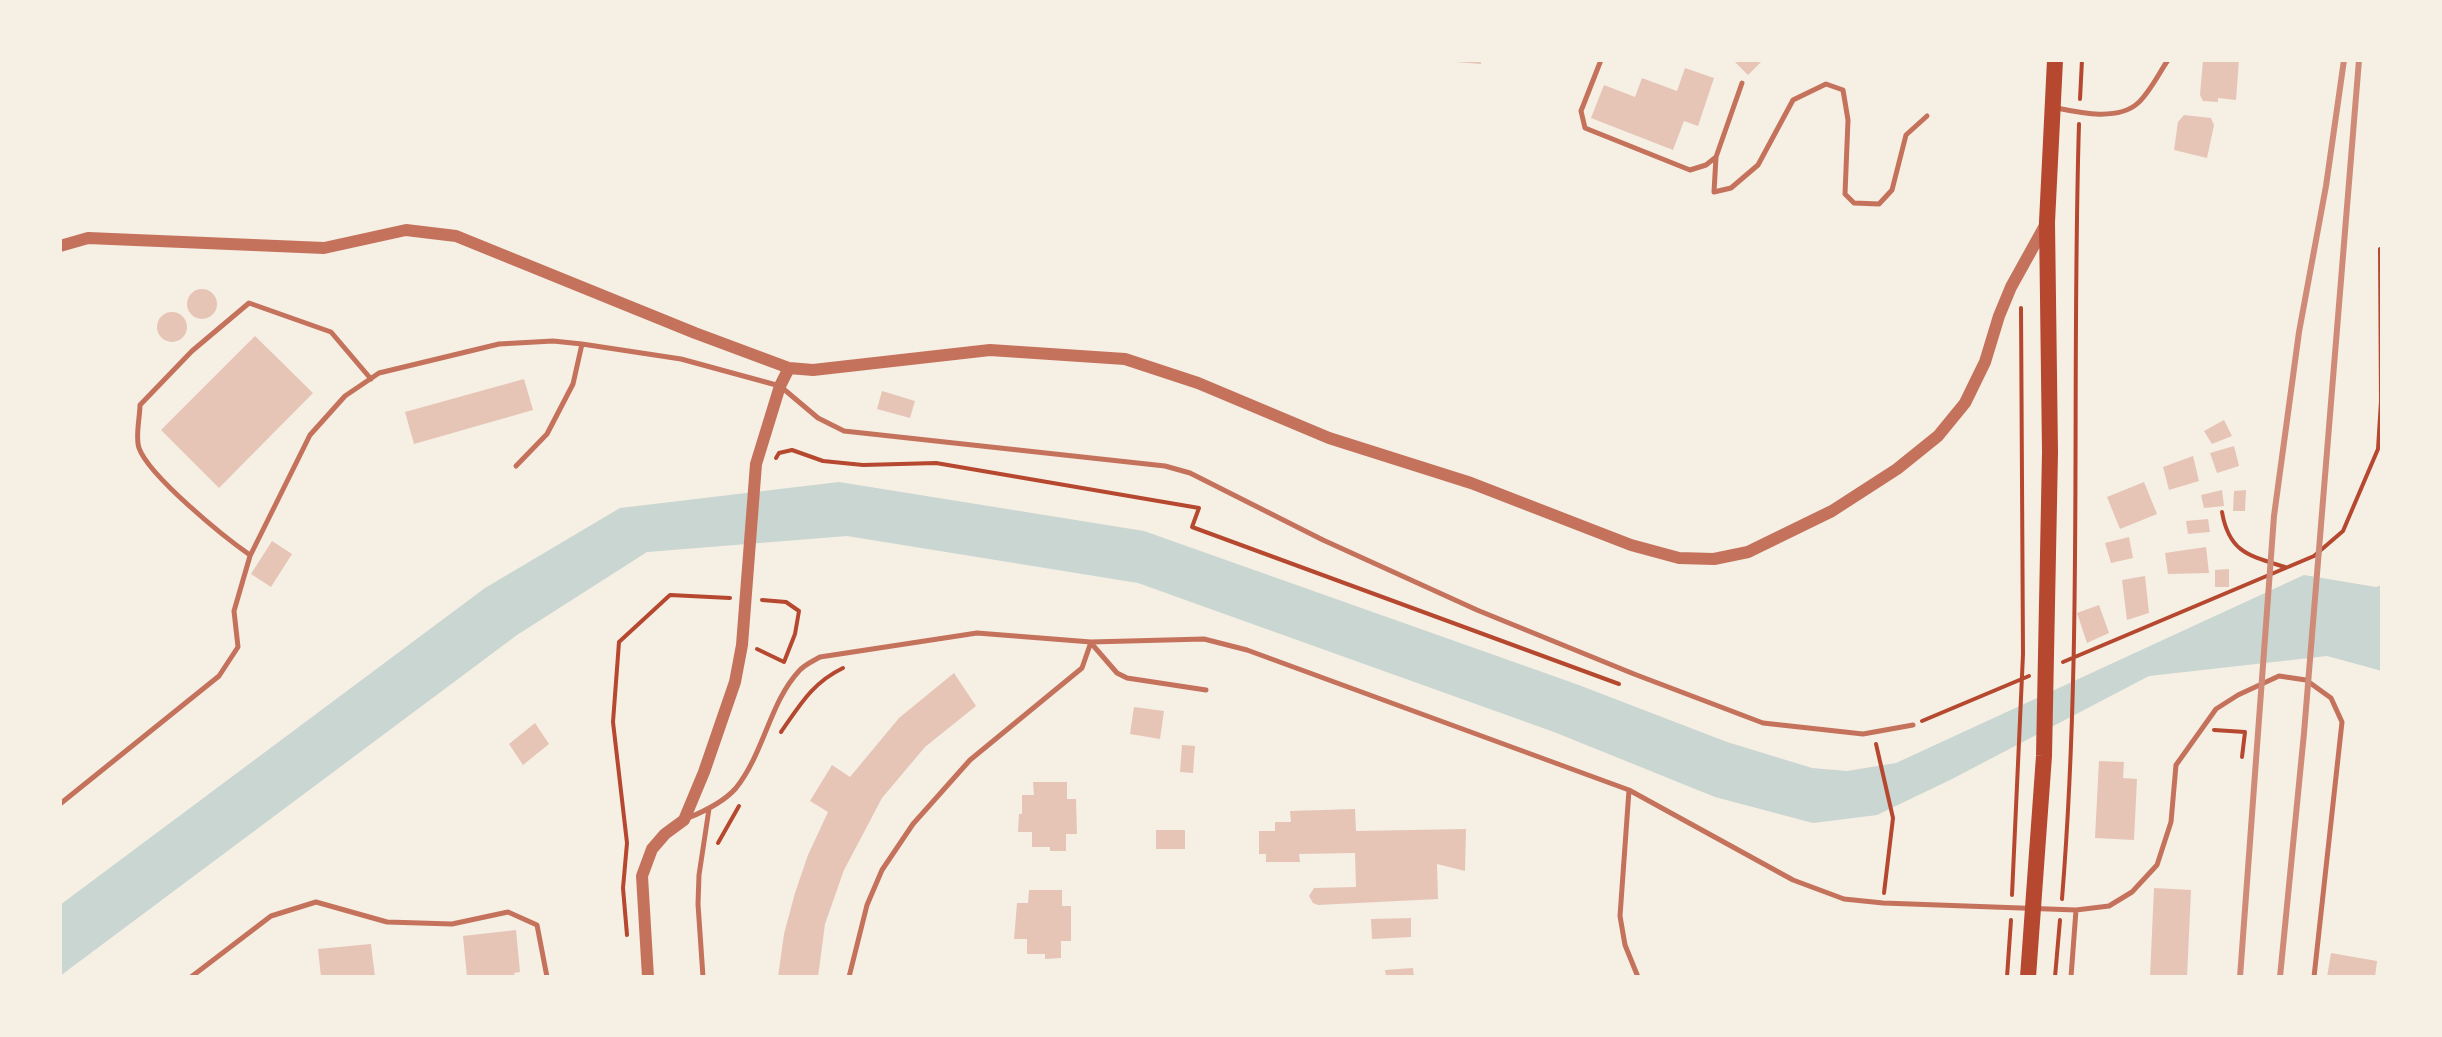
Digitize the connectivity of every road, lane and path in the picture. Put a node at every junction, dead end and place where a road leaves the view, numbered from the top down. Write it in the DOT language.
graph roads {
  1 [pos="1601,60"];
  2 [pos="2055,60"];
  3 [pos="2082,60"];
  4 [pos="2168,60"];
  5 [pos="1742,83"];
  6 [pos="2052,107"];
  7 [pos="2079,113"];
  8 [pos="1927,116"];
  9 [pos="1716,157"];
  10 [pos="2047,222"];
  11 [pos="60,246"];
  12 [pos="2380,249"];
  13 [pos="2021,306"];
  14 [pos="582,344"];
  15 [pos="789,368"];
  16 [pos="371,379"];
  17 [pos="780,386"];
  18 [pos="516,466"];
  19 [pos="772,466"];
  20 [pos="2222,512"];
  21 [pos="250,556"];
  22 [pos="2287,568"];
  23 [pos="743,599"];
  24 [pos="757,600"];
  25 [pos="1091,642"];
  26 [pos="756,649"];
  27 [pos="849,665"];
  28 [pos="2054,666"];
  29 [pos="2040,671"];
  30 [pos="1623,686"];
  31 [pos="1206,690"];
  32 [pos="1913,725"];
  33 [pos="2200,729"];
  34 [pos="779,734"];
  35 [pos="1875,742"];
  36 [pos="1866,744"];
  37 [pos="2242,757"];
  38 [pos="1879,758"];
  39 [pos="1629,790"];
  40 [pos="741,803"];
  41 [pos="60,804"];
  42 [pos="709,809"];
  43 [pos="684,820"];
  44 [pos="718,844"];
  45 [pos="2061,902"];
  46 [pos="1883,903"];
  47 [pos="2012,903"];
  48 [pos="2076,910"];
  49 [pos="2011,917"];
  50 [pos="2060,917"];
  51 [pos="628,947"];
  52 [pos="191,977"];
  53 [pos="547,977"];
  54 [pos="648,977"];
  55 [pos="703,977"];
  56 [pos="849,977"];
  57 [pos="1638,977"];
  58 [pos="2007,977"];
  59 [pos="2028,977"];
  60 [pos="2055,977"];
  61 [pos="2071,977"];
  62 [pos="2314,977"];
  1 -- 9 [label="lane"];
  2 -- 6 [label="main road"];
  3 -- 7 [label="path"];
  4 -- 7 [label="lane"];
  5 -- 9 [label="lane"];
  6 -- 7 [label="lane"];
  6 -- 10 [label="main road"];
  7 -- 45 [label="path"];
  8 -- 9 [label="lane"];
  10 -- 15 [label="street"];
  10 -- 59 [label="main road"];
  11 -- 15 [label="street"];
  12 -- 22 [label="path"];
  13 -- 47 [label="path"];
  14 -- 16 [label="lane"];
  14 -- 17 [label="lane"];
  14 -- 18 [label="lane"];
  15 -- 17 [label="street"];
  16 -- 21 [label="lane"];
  16 -- 21 [label="lane"];
  17 -- 32 [label="lane"];
  17 -- 43 [label="street"];
  19 -- 30 [label="path"];
  20 -- 22 [label="path"];
  21 -- 41 [label="lane"];
  22 -- 28 [label="path"];
  23 -- 51 [label="path"];
  24 -- 26 [label="path"];
  25 -- 31 [label="lane"];
  25 -- 39 [label="lane"];
  25 -- 42 [label="lane"];
  25 -- 56 [label="lane"];
  27 -- 34 [label="path"];
  29 -- 32 [label="path"];
  33 -- 37 [label="path"];
  33 -- 48 [label="lane"];
  33 -- 62 [label="lane"];
  35 -- 36 [label="path"];
  38 -- 46 [label="path"];
  39 -- 46 [label="lane"];
  39 -- 57 [label="lane"];
  40 -- 44 [label="path"];
  42 -- 43 [label="lane"];
  42 -- 55 [label="lane"];
  43 -- 54 [label="street"];
  46 -- 48 [label="lane"];
  48 -- 61 [label="lane"];
  49 -- 58 [label="path"];
  50 -- 60 [label="path"];
  52 -- 53 [label="lane"];
}
